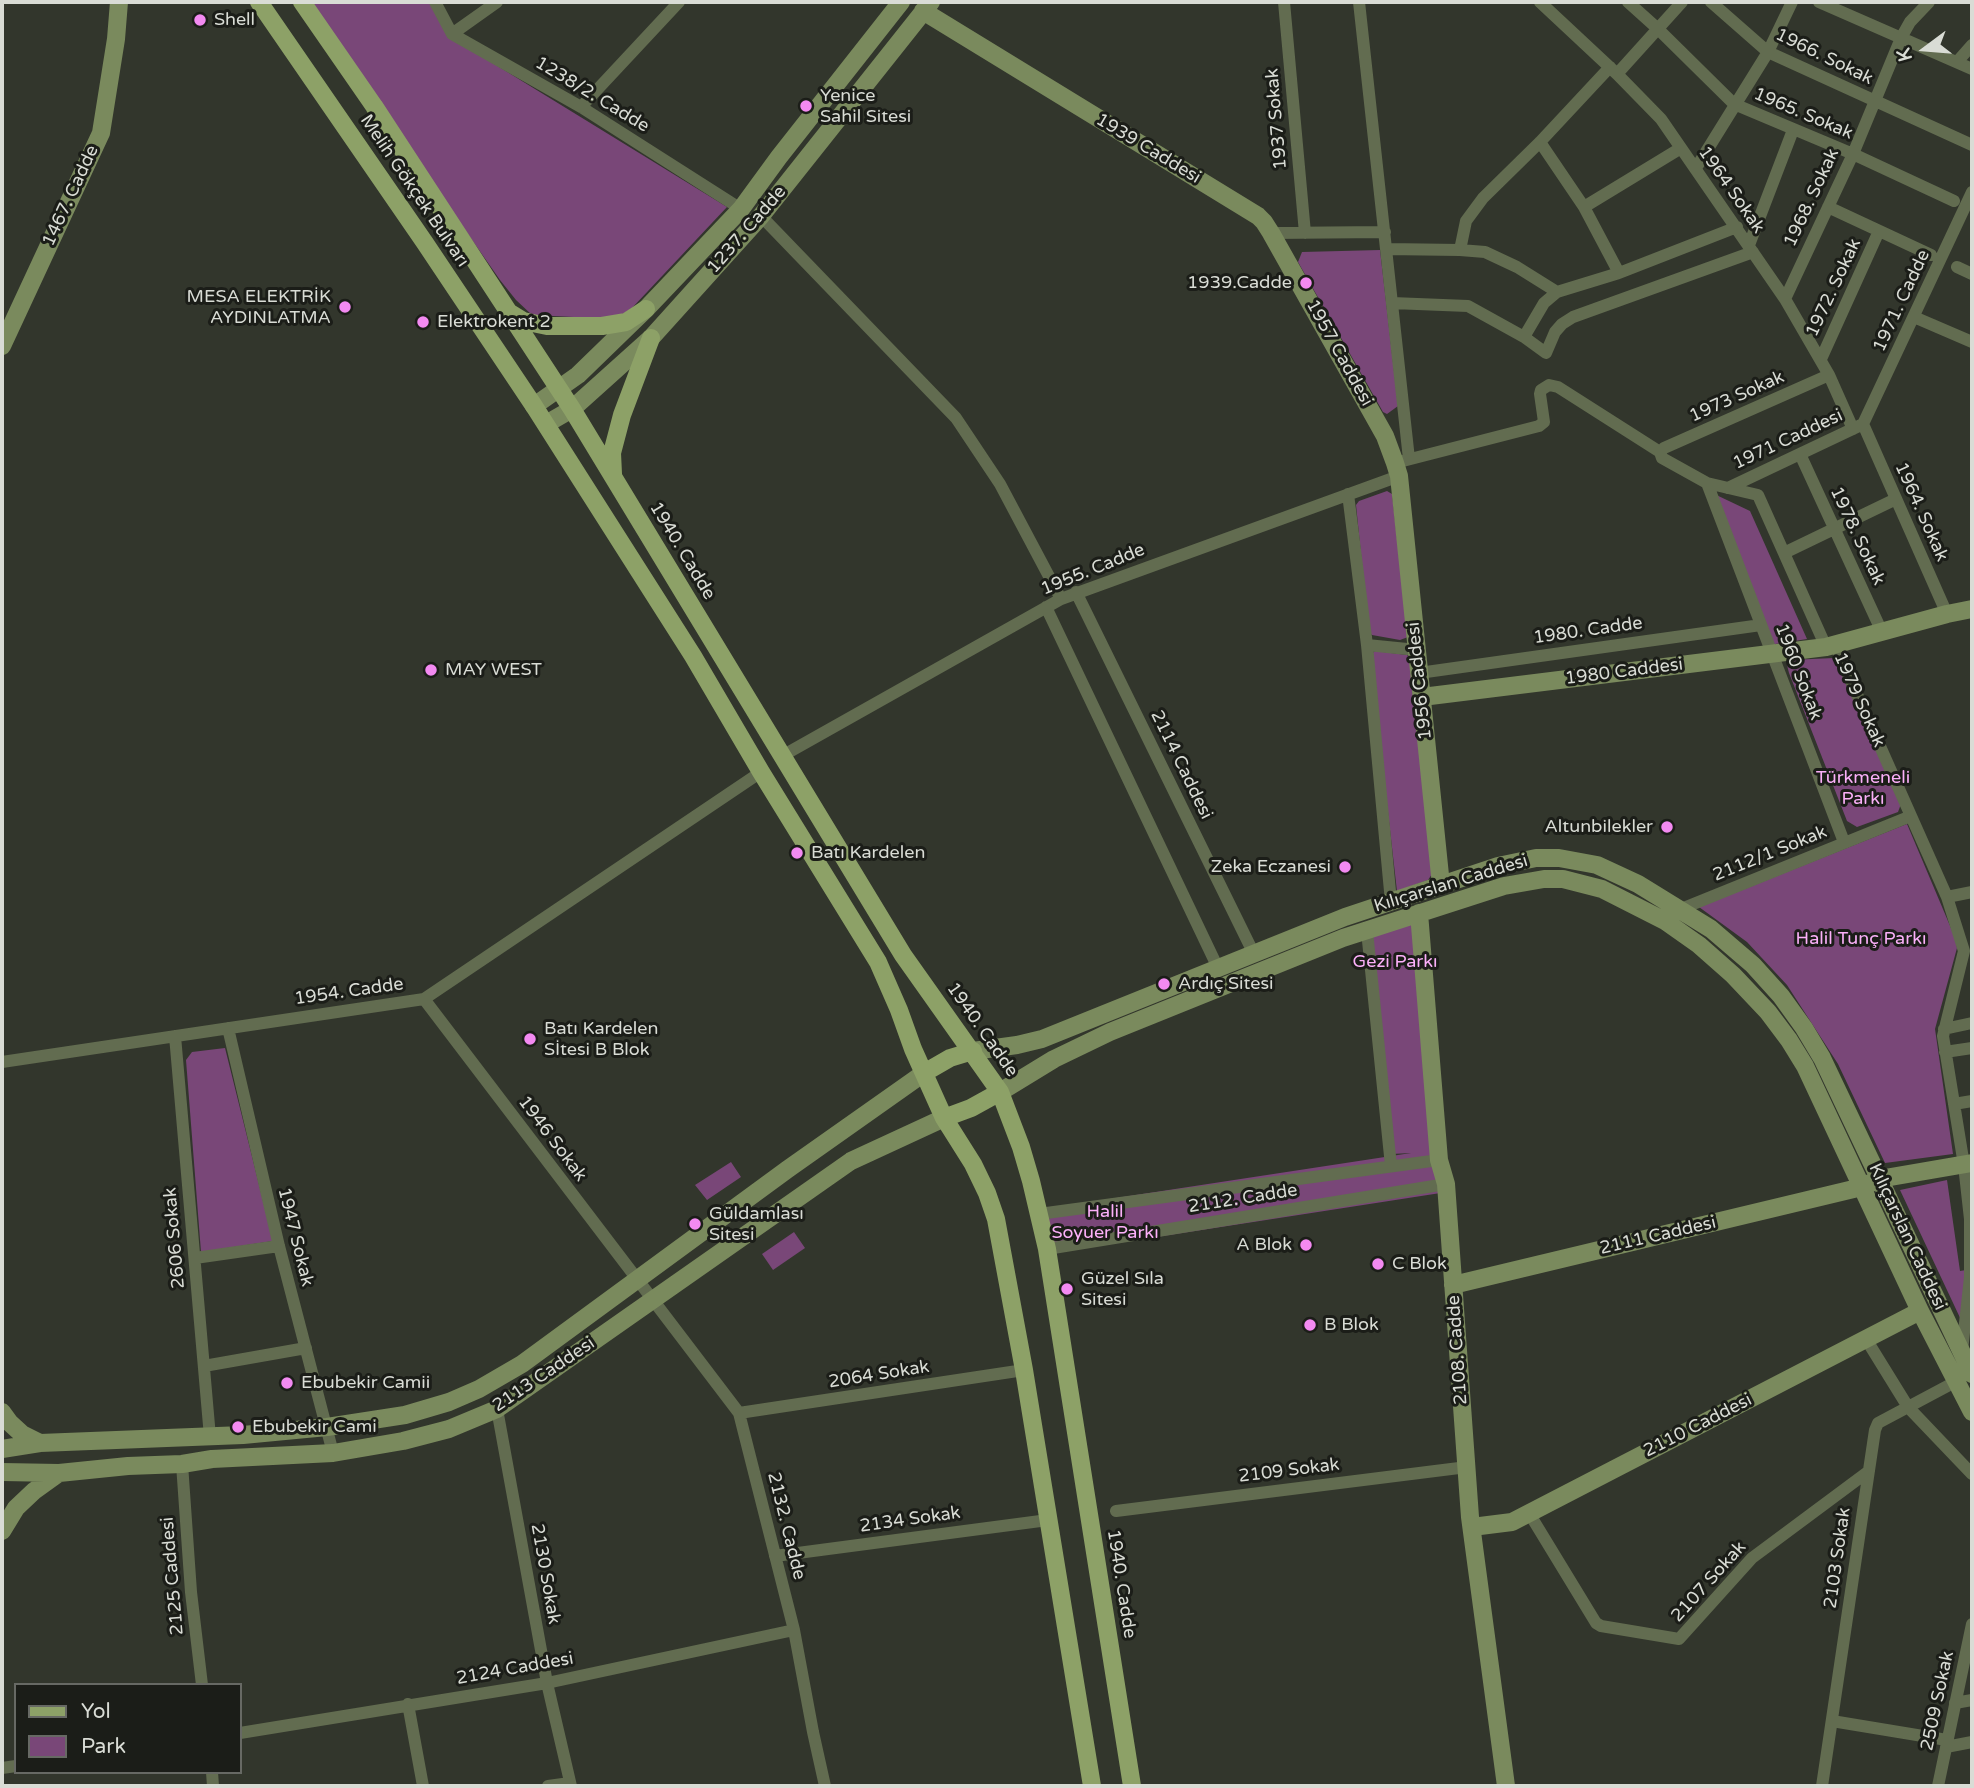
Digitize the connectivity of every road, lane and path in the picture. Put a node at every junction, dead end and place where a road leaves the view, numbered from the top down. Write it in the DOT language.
graph roads {
  1 [pos="119,2"];
  2 [pos="127,2"];
  3 [pos="259,2"];
  4 [pos="302,2"];
  5 [pos="435,2"];
  6 [pos="498,2"];
  7 [pos="678,2"];
  8 [pos="1284,2"];
  9 [pos="1359,2"];
  10 [pos="1540,2"];
  11 [pos="1628,2"];
  12 [pos="1682,2"];
  13 [pos="1711,2"];
  14 [pos="1792,2"];
  15 [pos="1819,2"];
  16 [pos="1929,2"];
  17 [pos="898,3"];
  18 [pos="927,6"];
  19 [pos="1658,29"];
  20 [pos="452,34"];
  21 [pos="1901,38"];
  22 [pos="116,39"];
  23 [pos="1972,45"];
  24 [pos="1768,52"];
  25 [pos="1957,62"];
  26 [pos="1972,69"];
  27 [pos="1614,71"];
  28 [pos="1875,100"];
  29 [pos="1734,104"];
  30 [pos="581,107"];
  31 [pos="1793,130"];
  32 [pos="1540,142"];
  33 [pos="1972,145"];
  34 [pos="1681,148"];
  35 [pos="1853,154"];
  36 [pos="1696,169"];
  37 [pos="1972,192"];
  38 [pos="1954,201"];
  39 [pos="1584,207"];
  40 [pos="1828,207"];
  41 [pos="741,209"];
  42 [pos="761,216"];
  43 [pos="1737,227"];
  44 [pos="1879,231"];
  45 [pos="1385,232"];
  46 [pos="1272,233"];
  47 [pos="1305,233"];
  48 [pos="1751,248"];
  49 [pos="1386,249"];
  50 [pos="1460,250"];
  51 [pos="1931,255"];
  52 [pos="1956,267"];
  53 [pos="1619,273"];
  54 [pos="1972,274"];
  55 [pos="1556,292"];
  56 [pos="1785,299"];
  57 [pos="1392,303"];
  58 [pos="646,309"];
  59 [pos="508,312"];
  60 [pos="1914,317"];
  61 [pos="1524,337"];
  62 [pos="651,338"];
  63 [pos="1972,342"];
  64 [pos="2,346"];
  65 [pos="1821,359"];
  66 [pos="1829,375"];
  67 [pos="559,390"];
  68 [pos="534,406"];
  69 [pos="572,409"];
  70 [pos="546,424"];
  71 [pos="1858,426"];
  72 [pos="1660,452"];
  73 [pos="1800,454"];
  74 [pos="1401,466"];
  75 [pos="613,478"];
  76 [pos="1707,483"];
  77 [pos="1728,488"];
  78 [pos="1348,494"];
  79 [pos="1896,499"];
  80 [pos="1835,528"];
  81 [pos="1784,553"];
  82 [pos="1076,592"];
  83 [pos="1061,599"];
  84 [pos="1046,607"];
  85 [pos="1972,609"];
  86 [pos="1947,614"];
  87 [pos="1761,625"];
  88 [pos="1882,632"];
  89 [pos="1367,645"];
  90 [pos="1830,646"];
  91 [pos="1417,650"];
  92 [pos="1772,654"];
  93 [pos="1419,673"];
  94 [pos="1422,697"];
  95 [pos="782,756"];
  96 [pos="761,772"];
  97 [pos="1911,816"];
  98 [pos="1844,842"];
  99 [pos="1441,886"];
  100 [pos="1972,892"];
  101 [pos="1947,897"];
  102 [pos="1391,902"];
  103 [pos="1681,909"];
  104 [pos="1419,913"];
  105 [pos="1367,931"];
  106 [pos="1254,954"];
  107 [pos="1967,958"];
  108 [pos="1218,968"];
  109 [pos="424,999"];
  110 [pos="1972,1023"];
  111 [pos="228,1028"];
  112 [pos="1944,1029"];
  113 [pos="175,1036"];
  114 [pos="1972,1048"];
  115 [pos="973,1051"];
  116 [pos="1945,1052"];
  117 [pos="2,1062"];
  118 [pos="923,1073"];
  119 [pos="1000,1093"];
  120 [pos="1972,1101"];
  121 [pos="1954,1104"];
  122 [pos="944,1118"];
  123 [pos="1439,1160"];
  124 [pos="1968,1164"];
  125 [pos="1391,1166"];
  126 [pos="1879,1179"];
  127 [pos="1446,1184"];
  128 [pos="1862,1187"];
  129 [pos="1039,1214"];
  130 [pos="279,1246"];
  131 [pos="1047,1249"];
  132 [pos="195,1258"];
  133 [pos="637,1281"];
  134 [pos="1453,1285"];
  135 [pos="653,1301"];
  136 [pos="1920,1311"];
  137 [pos="1968,1334"];
  138 [pos="1866,1339"];
  139 [pos="306,1348"];
  140 [pos="1962,1355"];
  141 [pos="204,1366"];
  142 [pos="1024,1370"];
  143 [pos="1972,1374"];
  144 [pos="1955,1382"];
  145 [pos="1908,1407"];
  146 [pos="497,1409"];
  147 [pos="2,1412"];
  148 [pos="1972,1412"];
  149 [pos="739,1413"];
  150 [pos="327,1427"];
  151 [pos="210,1437"];
  152 [pos="40,1443"];
  153 [pos="2,1451"];
  154 [pos="333,1453"];
  155 [pos="181,1464"];
  156 [pos="1467,1467"];
  157 [pos="2,1471"];
  158 [pos="1869,1471"];
  159 [pos="60,1473"];
  160 [pos="1972,1474"];
  161 [pos="1116,1511"];
  162 [pos="1529,1513"];
  163 [pos="1048,1520"];
  164 [pos="1472,1527"];
  165 [pos="2,1531"];
  166 [pos="775,1556"];
  167 [pos="1972,1624"];
  168 [pos="794,1630"];
  169 [pos="202,1683"];
  170 [pos="547,1683"];
  171 [pos="1972,1700"];
  172 [pos="1955,1703"];
  173 [pos="408,1704"];
  174 [pos="1832,1721"];
  175 [pos="242,1733"];
  176 [pos="1972,1742"];
  177 [pos="1947,1743"];
  178 [pos="570,1785"];
  179 [pos="423,1786"];
  180 [pos="548,1786"];
  181 [pos="825,1786"];
  182 [pos="1092,1786"];
  183 [pos="1132,1786"];
  184 [pos="1506,1786"];
  185 [pos="1822,1786"];
  186 [pos="1938,1786"];
  1 -- 22 [label="street, 1467. Cadde"];
  2 -- 22 [label="street, 1467. Cadde"];
  3 -- 68 [label="main road, Melih Gökçek Bulvarı"];
  4 -- 59 [label="main road, Melih Gökçek Bulvarı"];
  5 -- 20 [label="street"];
  6 -- 20 [label="street"];
  7 -- 30 [label="street"];
  8 -- 47 [label="street, 1937 Sokak"];
  9 -- 45 [label="street"];
  10 -- 27 [label="street, 1964 Sokak"];
  11 -- 19 [label="street, 1965. Sokak"];
  12 -- 19 [label="street"];
  13 -- 24 [label="street, 1966. Sokak"];
  14 -- 24 [label="street"];
  15 -- 21 [label="street"];
  16 -- 21 [label="street, 1968. Sokak"];
  17 -- 41 [label="street, 1237. Cadde"];
  18 -- 42 [label="street, 1237. Cadde"];
  18 -- 46 [label="street, 1939 Caddesi"];
  19 -- 27 [label="street"];
  19 -- 29 [label="street, 1965. Sokak"];
  20 -- 30 [label="street, 1238/2. Cadde"];
  21 -- 25 [label="street"];
  21 -- 28 [label="street, 1968. Sokak"];
  22 -- 64 [label="street, 1467. Cadde"];
  23 -- 25 [label="street"];
  24 -- 28 [label="street, 1966. Sokak"];
  24 -- 29 [label="street"];
  25 -- 26 [label="street"];
  27 -- 32 [label="street"];
  27 -- 34 [label="street, 1964 Sokak"];
  28 -- 33 [label="street, 1966. Sokak"];
  28 -- 35 [label="street, 1968. Sokak"];
  29 -- 31 [label="street, 1965. Sokak"];
  29 -- 36 [label="street"];
  30 -- 41 [label="street, 1238/2. Cadde"];
  31 -- 35 [label="street, 1965. Sokak"];
  31 -- 48 [label="street"];
  32 -- 39 [label="street"];
  32 -- 50 [label="street"];
  34 -- 36 [label="street, 1964 Sokak"];
  34 -- 39 [label="street"];
  35 -- 38 [label="street, 1965. Sokak"];
  35 -- 40 [label="street, 1968. Sokak"];
  36 -- 43 [label="street, 1964 Sokak"];
  37 -- 60 [label="street, 1971. Cadde"];
  39 -- 53 [label="street"];
  40 -- 44 [label="street"];
  40 -- 56 [label="street, 1968. Sokak"];
  41 -- 58 [label="street, 1237. Cadde"];
  42 -- 62 [label="street, 1237. Cadde"];
  42 -- 83 [label="street"];
  43 -- 48 [label="street, 1964 Sokak"];
  43 -- 53 [label="street"];
  44 -- 51 [label="street"];
  44 -- 65 [label="street, 1972. Sokak"];
  45 -- 47 [label="street"];
  45 -- 49 [label="street"];
  46 -- 47 [label="street"];
  46 -- 74 [label="street, 1957 Caddesi"];
  48 -- 56 [label="street, 1964 Sokak"];
  48 -- 61 [label="street"];
  49 -- 50 [label="street"];
  49 -- 57 [label="street"];
  50 -- 55 [label="street"];
  52 -- 54 [label="street"];
  53 -- 55 [label="street"];
  55 -- 61 [label="street"];
  56 -- 65 [label="street, 1964 Sokak"];
  57 -- 61 [label="street"];
  57 -- 74 [label="street"];
  58 -- 59 [label="main road"];
  58 -- 67 [label="street, 1237. Cadde"];
  59 -- 67 [label="main road, Melih Gökçek Bulvarı"];
  60 -- 63 [label="street"];
  60 -- 71 [label="street, 1971. Cadde"];
  62 -- 69 [label="street, 1237. Cadde"];
  62 -- 75 [label="main road"];
  65 -- 66 [label="street, 1964 Sokak"];
  66 -- 71 [label="street, 1964 Sokak"];
  66 -- 72 [label="street, 1973 Sokak"];
  67 -- 68 [label="street, 1237. Cadde"];
  67 -- 69 [label="main road, 1940. Cadde"];
  68 -- 70 [label="main road"];
  69 -- 70 [label="street, 1237. Cadde"];
  69 -- 75 [label="main road, 1940. Cadde"];
  70 -- 96 [label="main road"];
  71 -- 73 [label="street, 1971 Caddesi"];
  71 -- 79 [label="street, 1964. Sokak"];
  72 -- 74 [label="street, 1979 Sokak"];
  72 -- 76 [label="street, 1979 Sokak"];
  73 -- 77 [label="street, 1971 Caddesi"];
  73 -- 80 [label="street, 1978. Sokak"];
  74 -- 78 [label="street, 1955. Cadde"];
  74 -- 91 [label="street, 1956 Caddesi"];
  75 -- 95 [label="main road, 1940. Cadde"];
  76 -- 77 [label="street, 1979 Sokak"];
  76 -- 87 [label="street, 1960 Sokak"];
  77 -- 81 [label="street, 1979 Sokak"];
  78 -- 82 [label="street, 1955. Cadde"];
  78 -- 89 [label="street"];
  79 -- 80 [label="street"];
  79 -- 86 [label="street, 1964. Sokak"];
  80 -- 81 [label="street"];
  80 -- 88 [label="street, 1978. Sokak"];
  81 -- 90 [label="street, 1979 Sokak"];
  82 -- 83 [label="street, 1955. Cadde"];
  82 -- 106 [label="street, 2114 Caddesi"];
  83 -- 84 [label="street, 1955. Cadde"];
  84 -- 95 [label="street, 1955. Cadde"];
  84 -- 108 [label="street"];
  85 -- 86 [label="street, 1980 Caddesi"];
  86 -- 88 [label="street, 1980 Caddesi"];
  87 -- 92 [label="street, 1960 Sokak"];
  87 -- 93 [label="street, 1980. Cadde"];
  88 -- 90 [label="street, 1980 Caddesi"];
  89 -- 91 [label="street"];
  89 -- 102 [label="street"];
  90 -- 92 [label="street, 1980 Caddesi"];
  90 -- 97 [label="street, 1979 Sokak"];
  91 -- 93 [label="street, 1956 Caddesi"];
  92 -- 94 [label="street, 1980 Caddesi"];
  92 -- 98 [label="street, 1960 Sokak"];
  93 -- 94 [label="street, 1956 Caddesi"];
  94 -- 99 [label="street, 1956 Caddesi"];
  95 -- 115 [label="main road, 1940. Cadde"];
  96 -- 109 [label="street, 1954. Cadde"];
  96 -- 118 [label="main road"];
  97 -- 98 [label="street, 2112/1 Sokak"];
  97 -- 101 [label="street, 1979 Sokak"];
  98 -- 103 [label="street, 2112/1 Sokak"];
  99 -- 102 [label="street, Kılıçarslan Caddesi"];
  99 -- 103 [label="street, Kılıçarslan Caddesi"];
  100 -- 101 [label="street"];
  101 -- 107 [label="street, 1979 Sokak"];
  102 -- 106 [label="street, Kılıçarslan Caddesi"];
  103 -- 126 [label="street, Kılıçarslan Caddesi"];
  104 -- 105 [label="street, Kılıçarslan Caddesi"];
  104 -- 123 [label="street, 2108. Cadde"];
  104 -- 128 [label="street, Kılıçarslan Caddesi"];
  105 -- 119 [label="street, Kılıçarslan Caddesi"];
  105 -- 125 [label="street"];
  106 -- 108 [label="street, Kılıçarslan Caddesi"];
  107 -- 112 [label="street, 1979 Sokak"];
  108 -- 115 [label="street, Kılıçarslan Caddesi"];
  109 -- 111 [label="street, 1954. Cadde"];
  109 -- 133 [label="street, 1946 Sokak"];
  110 -- 112 [label="street"];
  111 -- 113 [label="street, 1954. Cadde"];
  111 -- 130 [label="street, 1947 Sokak"];
  112 -- 116 [label="street, 1979 Sokak"];
  113 -- 117 [label="street, 1954. Cadde"];
  113 -- 132 [label="street, 2606 Sokak"];
  114 -- 116 [label="street"];
  115 -- 118 [label="main road"];
  115 -- 119 [label="main road, 1940. Cadde"];
  116 -- 121 [label="street, 1979 Sokak"];
  118 -- 122 [label="main road"];
  118 -- 133 [label="street, 2113 Caddesi"];
  119 -- 122 [label="main road"];
  119 -- 129 [label="main road, 1940. Cadde"];
  120 -- 121 [label="street"];
  121 -- 124 [label="street, 1979 Sokak"];
  122 -- 135 [label="street, 2113 Caddesi"];
  122 -- 142 [label="main road"];
  123 -- 125 [label="street, 2112. Cadde"];
  123 -- 127 [label="street, 2108. Cadde"];
  124 -- 126 [label="street, 2111 Caddesi"];
  124 -- 137 [label="street, 1979 Sokak"];
  125 -- 129 [label="street, 2112. Cadde"];
  126 -- 128 [label="street, 2111 Caddesi"];
  126 -- 140 [label="street, Kılıçarslan Caddesi"];
  127 -- 131 [label="street, 2112. Cadde"];
  127 -- 134 [label="street, 2108. Cadde"];
  128 -- 134 [label="street, 2111 Caddesi"];
  128 -- 136 [label="street, Kılıçarslan Caddesi"];
  129 -- 131 [label="main road, 1940. Cadde"];
  130 -- 132 [label="street"];
  130 -- 139 [label="street, 1947 Sokak"];
  131 -- 183 [label="main road, 1940. Cadde"];
  132 -- 141 [label="street, 2606 Sokak"];
  133 -- 135 [label="street, 1946 Sokak"];
  133 -- 150 [label="street, 2113 Caddesi"];
  134 -- 156 [label="street, 2108. Cadde"];
  135 -- 146 [label="street, 2113 Caddesi"];
  135 -- 149 [label="street, 2132. Cadde"];
  136 -- 138 [label="street, 2110 Caddesi"];
  136 -- 144 [label="street, Kılıçarslan Caddesi"];
  137 -- 140 [label="street, 1979 Sokak"];
  138 -- 145 [label="street"];
  138 -- 162 [label="street, 2110 Caddesi"];
  139 -- 141 [label="street"];
  139 -- 150 [label="street, 1947 Sokak"];
  140 -- 143 [label="street, Kılıçarslan Caddesi"];
  141 -- 151 [label="street, 2606 Sokak"];
  142 -- 149 [label="street, 2064 Sokak"];
  142 -- 163 [label="main road"];
  144 -- 145 [label="street, 2103 Sokak"];
  144 -- 148 [label="street, Kılıçarslan Caddesi"];
  145 -- 158 [label="street, 2103 Sokak"];
  145 -- 160 [label="street"];
  146 -- 154 [label="street, 2113 Caddesi"];
  146 -- 170 [label="street, 2130 Sokak"];
  147 -- 152 [label="street"];
  149 -- 166 [label="street, 2132. Cadde"];
  150 -- 151 [label="street, 2113 Caddesi"];
  150 -- 154 [label="street, 1947 Sokak"];
  151 -- 152 [label="street, 2113 Caddesi"];
  152 -- 153 [label="street, 2113 Caddesi"];
  153 -- 157 [label="street"];
  154 -- 155 [label="street, 2113 Caddesi"];
  155 -- 159 [label="street, 2113 Caddesi"];
  155 -- 169 [label="street, 2125 Caddesi"];
  156 -- 161 [label="street, 2109 Sokak"];
  156 -- 164 [label="street, 2108. Cadde"];
  157 -- 159 [label="street, 2113 Caddesi"];
  158 -- 162 [label="street, 2107 Sokak"];
  158 -- 174 [label="street, 2103 Sokak"];
  159 -- 165 [label="street"];
  162 -- 164 [label="street, 2110 Caddesi"];
  163 -- 166 [label="street, 2134 Sokak"];
  163 -- 182 [label="main road"];
  164 -- 184 [label="street, 2108. Cadde"];
  166 -- 168 [label="street, 2132. Cadde"];
  167 -- 172 [label="street, 2509 Sokak"];
  168 -- 170 [label="street, 2124 Caddesi"];
  168 -- 181 [label="street, 2132. Cadde"];
  170 -- 173 [label="street, 2124 Caddesi"];
  170 -- 178 [label="street, 2130 Sokak"];
  171 -- 172 [label="street"];
  172 -- 177 [label="street, 2509 Sokak"];
  173 -- 175 [label="street, 2124 Caddesi"];
  173 -- 179 [label="street"];
  174 -- 177 [label="street"];
  174 -- 185 [label="street, 2103 Sokak"];
  176 -- 177 [label="street"];
  177 -- 186 [label="street, 2509 Sokak"];
  178 -- 180 [label="street"];
}
